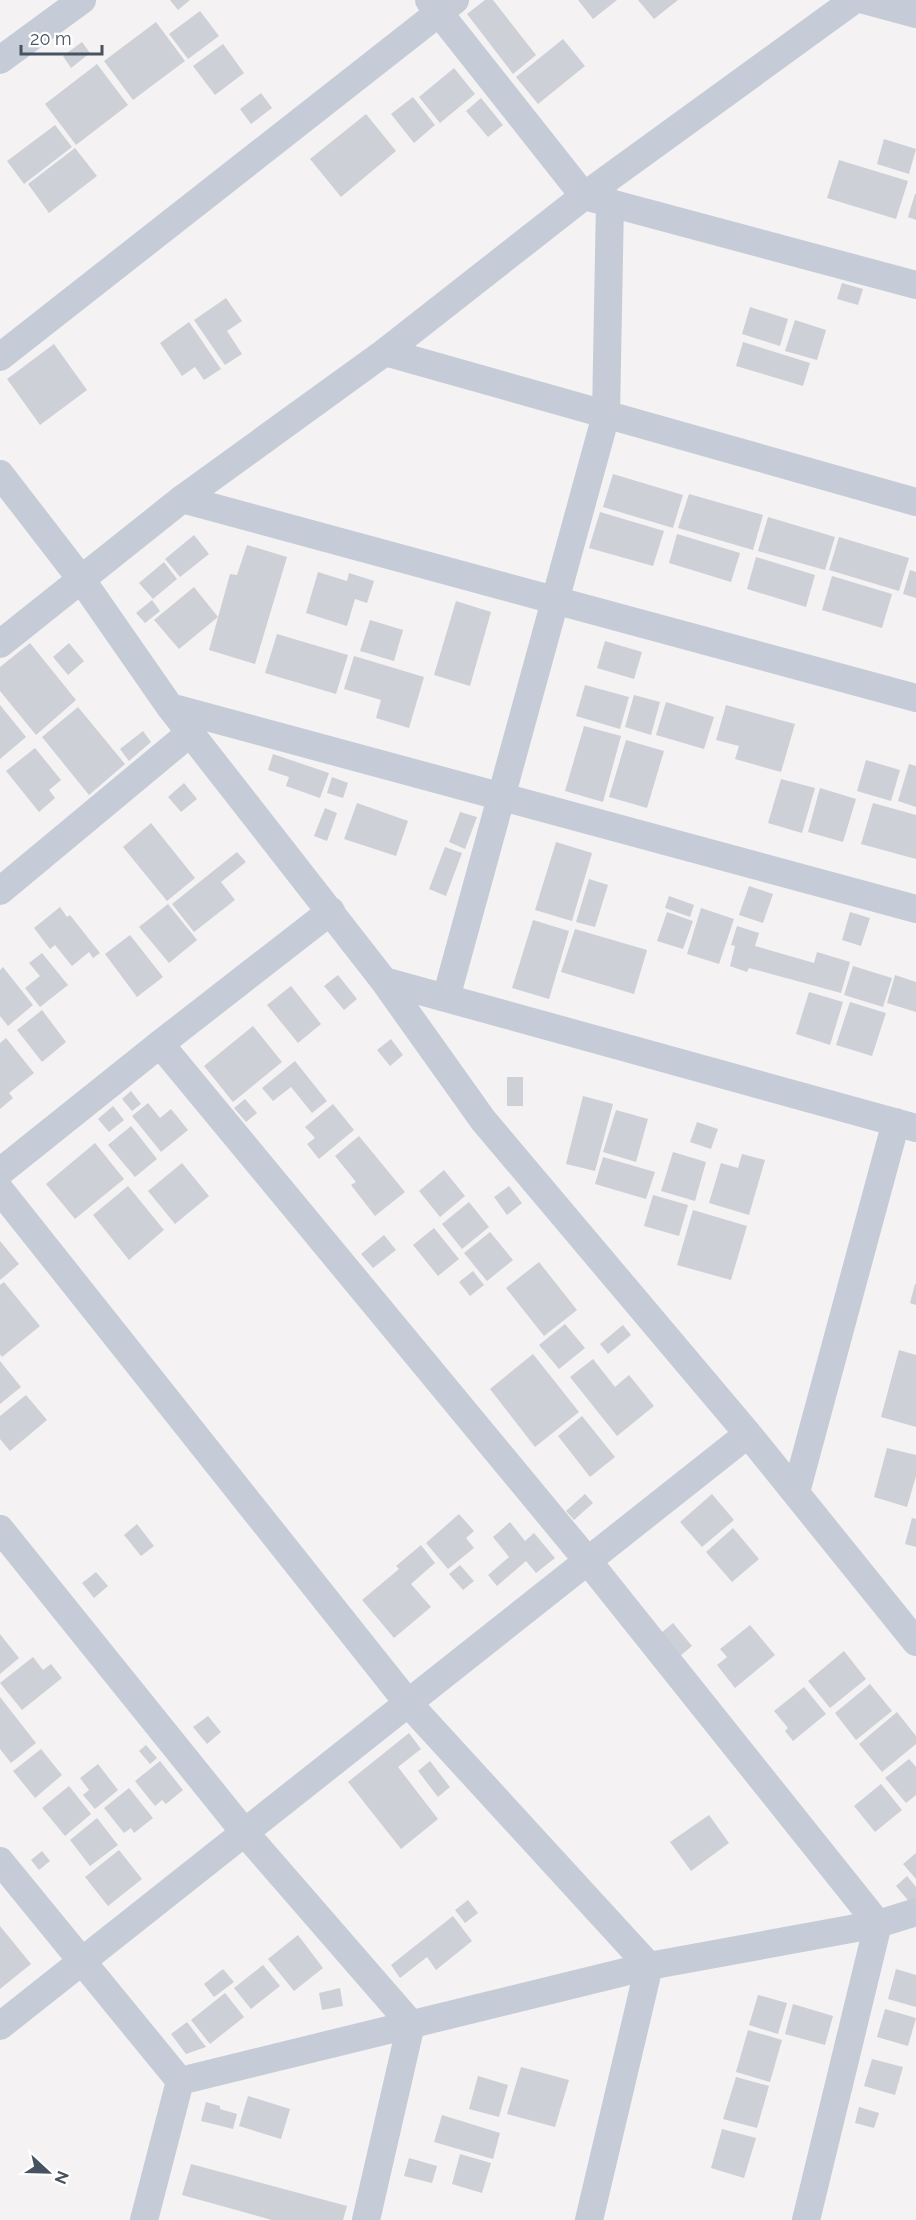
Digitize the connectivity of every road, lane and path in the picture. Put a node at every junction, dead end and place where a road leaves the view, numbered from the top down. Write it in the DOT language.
graph roads {
  1 [pos="82,0"];
  2 [pos="854,0"];
  3 [pos="864,0"];
  4 [pos="441,4"];
  5 [pos="916,14"];
  6 [pos="0,60"];
  7 [pos="597,199"];
  8 [pos="916,285"];
  9 [pos="385,352"];
  10 [pos="0,357"];
  11 [pos="606,415"];
  12 [pos="0,474"];
  13 [pos="182,499"];
  14 [pos="916,502"];
  15 [pos="81,579"];
  16 [pos="555,600"];
  17 [pos="0,644"];
  18 [pos="916,698"];
  19 [pos="170,707"];
  20 [pos="190,733"];
  21 [pos="501,796"];
  22 [pos="0,891"];
  23 [pos="916,909"];
  24 [pos="331,911"];
  25 [pos="384,981"];
  26 [pos="446,998"];
  27 [pos="160,1044"];
  28 [pos="906,1125"];
  29 [pos="0,1172"];
  30 [pos="0,1190"];
  31 [pos="748,1434"];
  32 [pos="796,1492"];
  33 [pos="0,1529"];
  34 [pos="587,1560"];
  35 [pos="916,1642"];
  36 [pos="408,1703"];
  37 [pos="245,1833"];
  38 [pos="0,1861"];
  39 [pos="916,1912"];
  40 [pos="878,1924"];
  41 [pos="82,1961"];
  42 [pos="649,1965"];
  43 [pos="411,2024"];
  44 [pos="0,2026"];
  45 [pos="180,2080"];
  46 [pos="144,2220"];
  47 [pos="366,2220"];
  48 [pos="589,2220"];
  49 [pos="806,2220"];
  1 -- 6 [label="street"];
  2 -- 7 [label="street"];
  3 -- 5 [label="street"];
  4 -- 7 [label="street"];
  4 -- 10 [label="street"];
  7 -- 8 [label="street"];
  7 -- 9 [label="street"];
  7 -- 11 [label="street"];
  9 -- 11 [label="street"];
  9 -- 13 [label="street"];
  11 -- 14 [label="street"];
  11 -- 16 [label="street"];
  12 -- 15 [label="street"];
  13 -- 15 [label="street"];
  13 -- 16 [label="street"];
  15 -- 17 [label="street"];
  15 -- 19 [label="street"];
  16 -- 18 [label="street"];
  16 -- 21 [label="street"];
  19 -- 20 [label="street"];
  19 -- 21 [label="street"];
  20 -- 22 [label="street"];
  20 -- 24 [label="street"];
  21 -- 23 [label="street"];
  21 -- 26 [label="street"];
  24 -- 25 [label="street"];
  24 -- 27 [label="street"];
  25 -- 26 [label="street"];
  25 -- 31 [label="street"];
  26 -- 28 [label="street"];
  27 -- 29 [label="street"];
  27 -- 34 [label="street"];
  28 -- 32 [label="street"];
  30 -- 36 [label="street"];
  31 -- 32 [label="street"];
  31 -- 34 [label="street"];
  32 -- 35 [label="street"];
  33 -- 37 [label="street"];
  34 -- 36 [label="street"];
  34 -- 40 [label="street"];
  36 -- 37 [label="street"];
  36 -- 42 [label="street"];
  37 -- 41 [label="street"];
  37 -- 43 [label="street"];
  38 -- 41 [label="street"];
  39 -- 40 [label="street"];
  40 -- 42 [label="street"];
  40 -- 49 [label="street"];
  41 -- 44 [label="street"];
  41 -- 45 [label="street"];
  42 -- 43 [label="street"];
  42 -- 48 [label="street"];
  43 -- 45 [label="street"];
  43 -- 47 [label="street"];
  45 -- 46 [label="street"];
}
